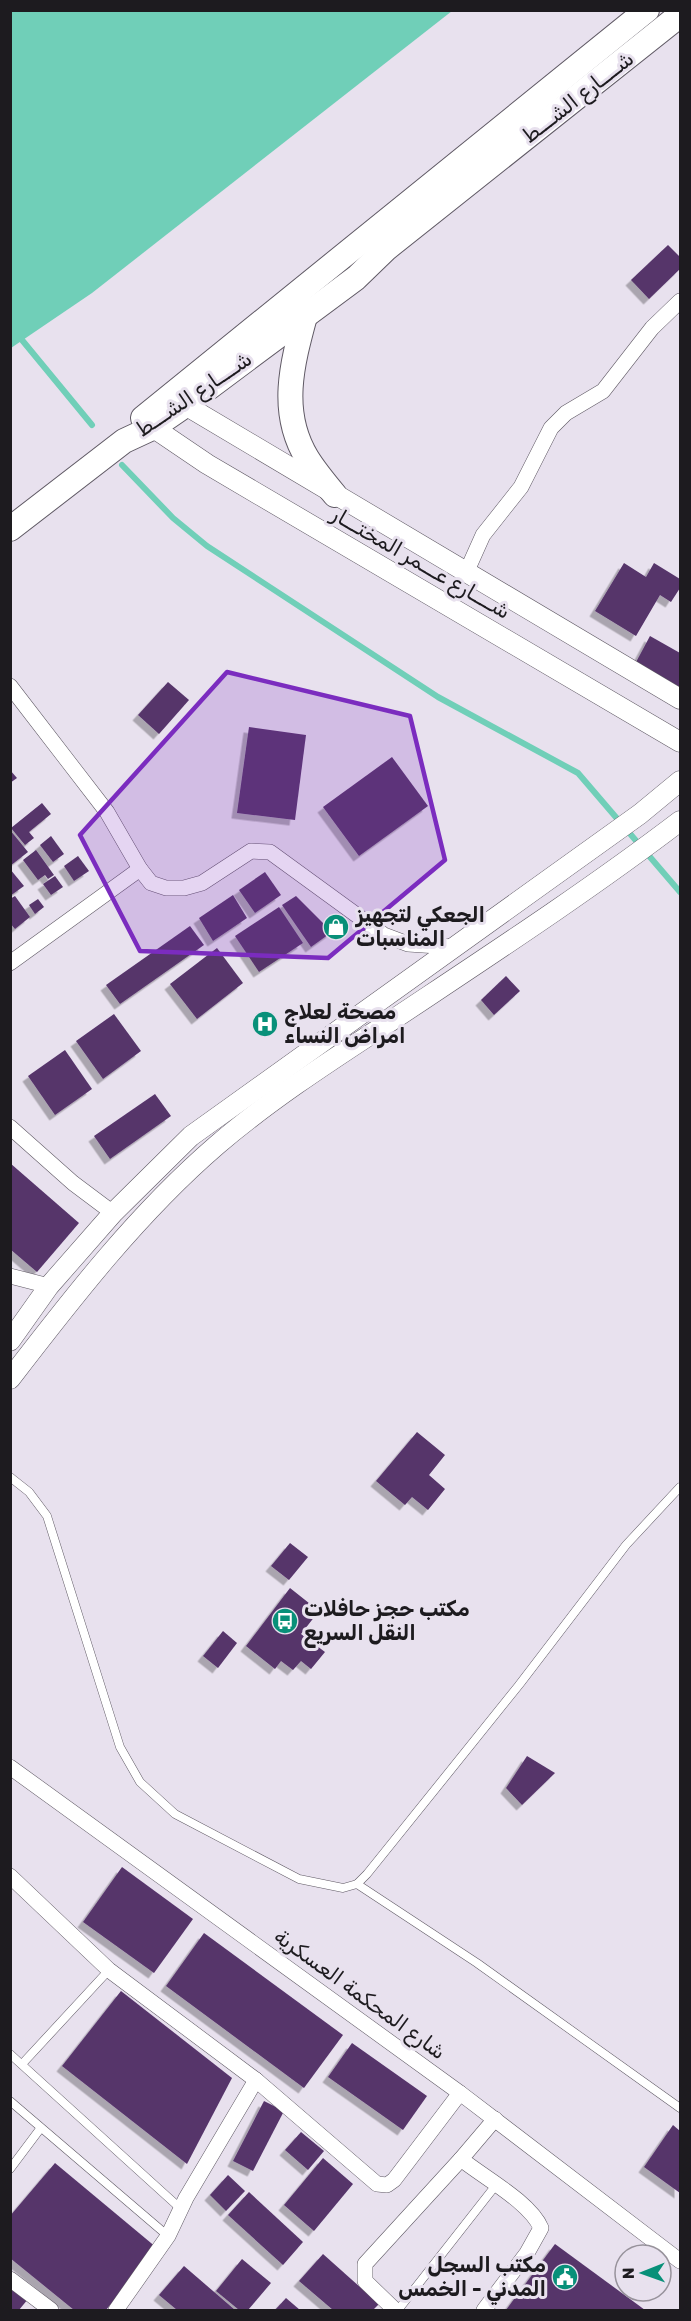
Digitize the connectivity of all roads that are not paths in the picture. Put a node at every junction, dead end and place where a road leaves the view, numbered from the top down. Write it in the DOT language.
graph roads {
  1 [pos="647,10"];
  2 [pos="681,15"];
  3 [pos="681,301"];
  4 [pos="305,316"];
  5 [pos="177,400"];
  6 [pos="147,424"];
  7 [pos="334,495"];
  8 [pos="10,529"];
  9 [pos="466,573"];
  10 [pos="10,686"];
  11 [pos="681,699"];
  12 [pos="681,742"];
  13 [pos="681,781"];
  14 [pos="681,821"];
  15 [pos="140,869"];
  16 [pos="453,946"];
  17 [pos="10,963"];
  18 [pos="10,1127"];
  19 [pos="113,1214"];
  20 [pos="10,1276"];
  21 [pos="49,1286"];
  22 [pos="10,1341"];
  23 [pos="10,1379"];
  24 [pos="10,1477"];
  25 [pos="681,1487"];
  26 [pos="10,1767"];
  27 [pos="10,1876"];
  28 [pos="357,1884"];
  29 [pos="109,1970"];
  30 [pos="10,2054"];
  31 [pos="23,2063"];
  32 [pos="256,2080"];
  33 [pos="460,2093"];
  34 [pos="10,2101"];
  35 [pos="681,2108"];
  36 [pos="495,2119"];
  37 [pos="40,2129"];
  38 [pos="460,2159"];
  39 [pos="10,2169"];
  40 [pos="496,2185"];
  41 [pos="181,2209"];
  42 [pos="168,2236"];
  43 [pos="681,2261"];
  44 [pos="10,2278"];
  45 [pos="51,2310"];
  46 [pos="116,2310"];
  47 [pos="397,2310"];
  48 [pos="484,2310"];
  1 -- 5 [label="main road, شــــارع الشـــط"];
  2 -- 4 [label="main road, شــــارع الشـــط"];
  3 -- 9 [label="street"];
  4 -- 5 [label="main road, شــــارع الشـــط"];
  4 -- 7 [label="main road"];
  5 -- 6 [label="main road, شــــارع الشـــط"];
  5 -- 7 [label="street, شــــارع عـــمر المختـــار"];
  6 -- 8 [label="main road, شــــارع الشـــط"];
  6 -- 12 [label="street, شــــارع عـــمر المختـــار"];
  7 -- 9 [label="street, شــــارع عـــمر المختـــار"];
  9 -- 11 [label="street, شــــارع عـــمر المختـــار"];
  10 -- 15 [label="street"];
  13 -- 16 [label="street"];
  14 -- 23 [label="street"];
  15 -- 16 [label="street"];
  15 -- 17 [label="street"];
  16 -- 19 [label="street"];
  18 -- 19 [label="street"];
  19 -- 21 [label="street"];
  20 -- 21 [label="street"];
  21 -- 22 [label="street"];
  24 -- 28 [label="lane"];
  25 -- 28 [label="lane"];
  26 -- 33 [label="street, شارع المحكمة العسكرية"];
  27 -- 29 [label="street"];
  28 -- 35 [label="lane"];
  29 -- 31 [label="lane"];
  29 -- 32 [label="street"];
  30 -- 31 [label="lane"];
  31 -- 41 [label="lane"];
  32 -- 33 [label="street"];
  32 -- 41 [label="street"];
  33 -- 36 [label="street, شارع المحكمة العسكرية"];
  34 -- 37 [label="lane"];
  36 -- 38 [label="street"];
  36 -- 43 [label="street, شارع المحكمة العسكرية"];
  37 -- 39 [label="lane"];
  37 -- 42 [label="lane"];
  38 -- 40 [label="street"];
  38 -- 47 [label="street"];
  40 -- 47 [label="lane"];
  40 -- 48 [label="street"];
  41 -- 42 [label="street"];
  42 -- 46 [label="street"];
  44 -- 45 [label="street"];
}
